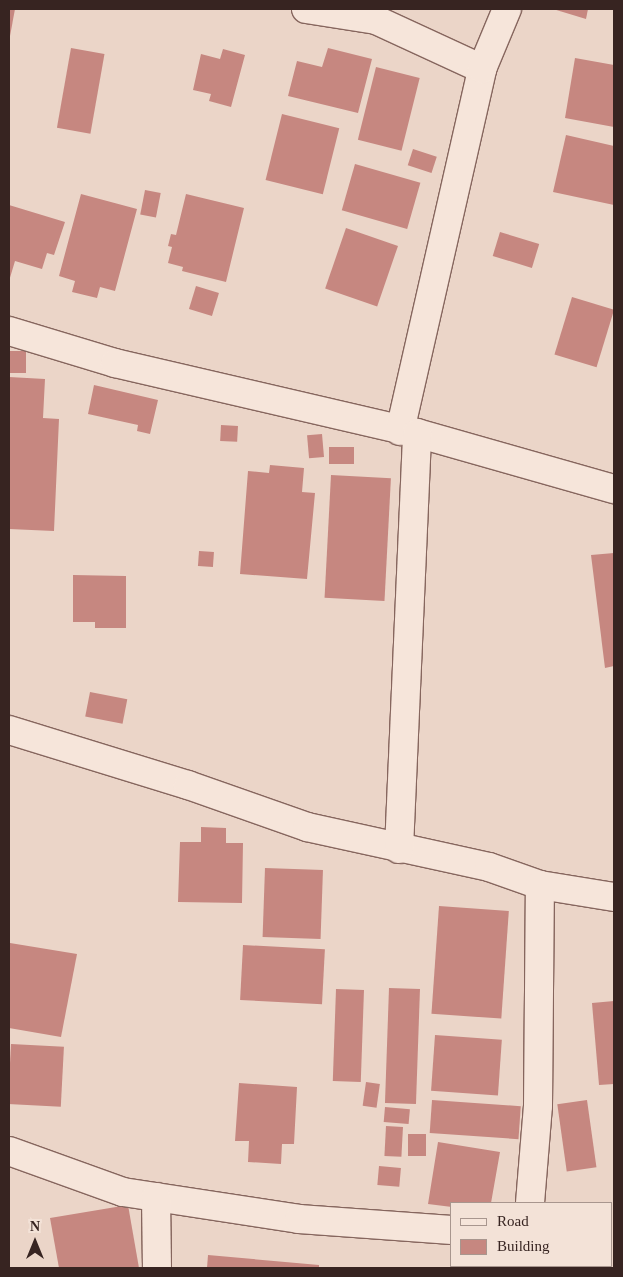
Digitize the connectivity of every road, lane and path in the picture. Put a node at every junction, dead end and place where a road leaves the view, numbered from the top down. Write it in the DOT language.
graph roads {
  1 [pos="306,9"];
  2 [pos="507,9"];
  3 [pos="482,68"];
  4 [pos="9,331"];
  5 [pos="408,432"];
  6 [pos="614,488"];
  7 [pos="9,730"];
  8 [pos="398,849"];
  9 [pos="540,885"];
  10 [pos="614,897"];
  11 [pos="9,1152"];
  12 [pos="156,1198"];
  13 [pos="530,1202"];
  14 [pos="450,1230"];
  15 [pos="157,1268"];
  1 -- 3 [label="street"];
  2 -- 3 [label="street"];
  3 -- 5 [label="street"];
  4 -- 5 [label="street"];
  5 -- 6 [label="street"];
  5 -- 8 [label="street"];
  7 -- 8 [label="street"];
  8 -- 9 [label="street"];
  9 -- 10 [label="street"];
  9 -- 13 [label="street"];
  11 -- 12 [label="street"];
  12 -- 14 [label="street"];
  12 -- 15 [label="street"];
}
